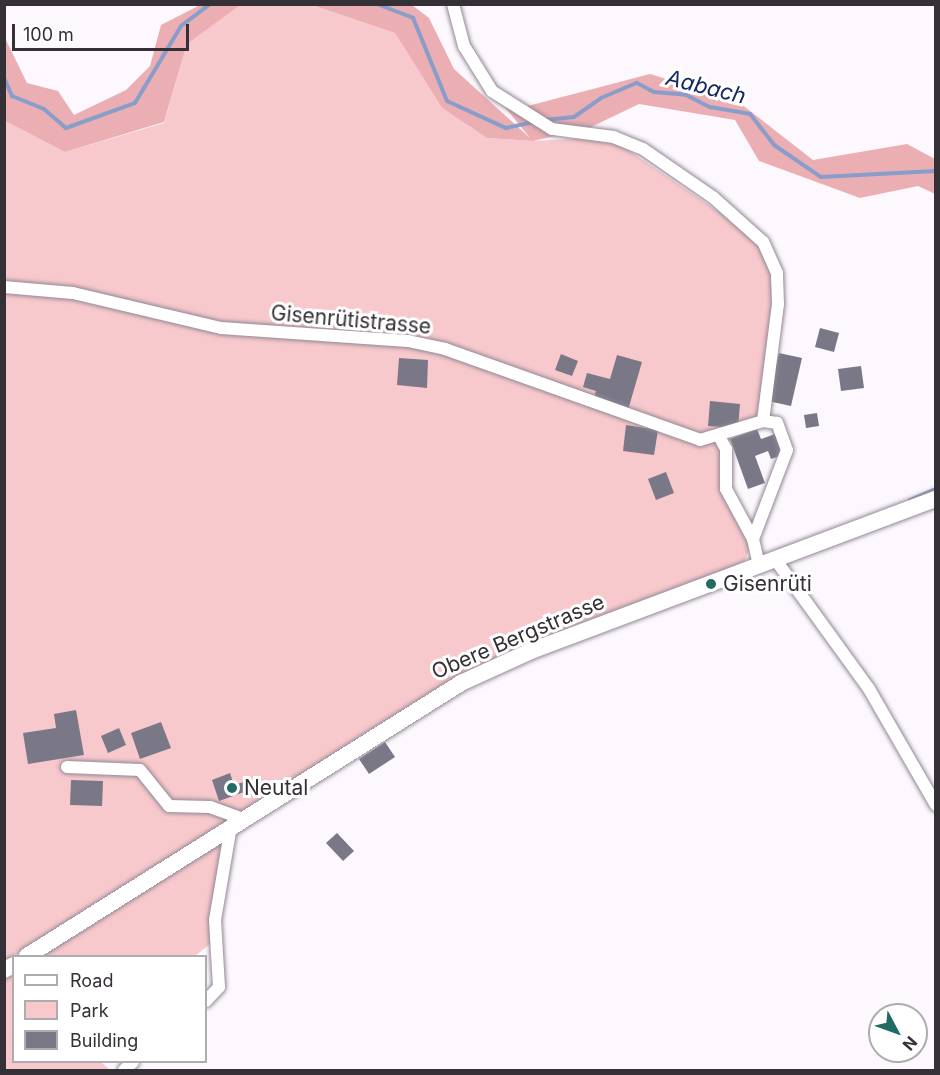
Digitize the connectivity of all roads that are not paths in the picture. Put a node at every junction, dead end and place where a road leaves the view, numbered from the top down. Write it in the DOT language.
graph roads {
  1 [pos="453,4"];
  2 [pos="4,287"];
  3 [pos="763,421"];
  4 [pos="719,436"];
  5 [pos="936,499"];
  6 [pos="753,539"];
  7 [pos="775,559"];
  8 [pos="759,565"];
  9 [pos="67,766"];
  10 [pos="936,805"];
  11 [pos="237,823"];
  12 [pos="30,955"];
  13 [pos="207,1000"];
  1 -- 3 [label="street"];
  2 -- 4 [label="street, Gisenrütistrasse"];
  3 -- 4 [label="street, Gisenrütistrasse"];
  3 -- 6 [label="street"];
  4 -- 6 [label="street"];
  5 -- 7 [label="main road, Obere Bergstrasse"];
  6 -- 8 [label="street"];
  7 -- 8 [label="main road, Obere Bergstrasse"];
  7 -- 10 [label="street"];
  8 -- 11 [label="main road, Obere Bergstrasse"];
  9 -- 11 [label="street"];
  11 -- 12 [label="main road, Obere Bergstrasse"];
  11 -- 13 [label="street"];
}
